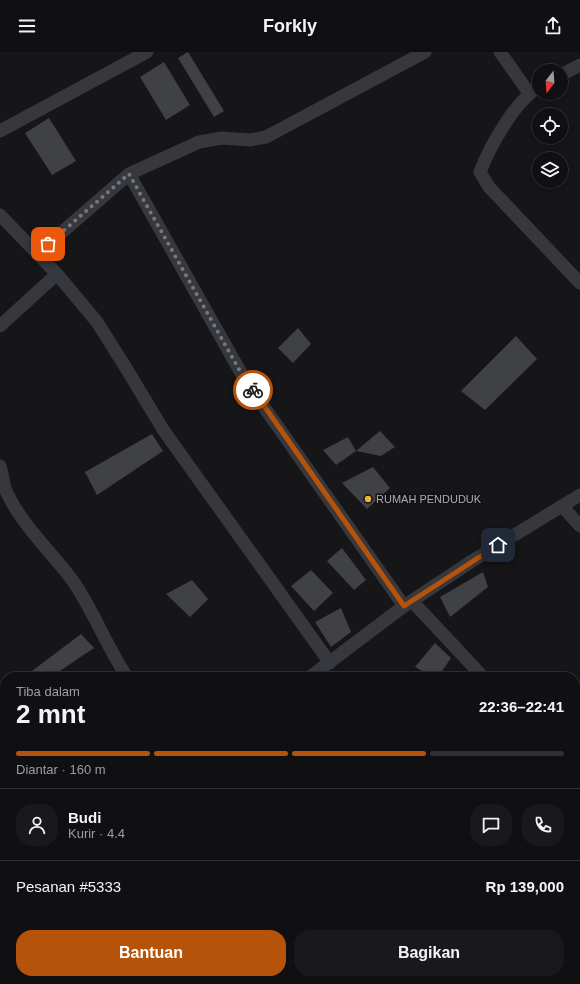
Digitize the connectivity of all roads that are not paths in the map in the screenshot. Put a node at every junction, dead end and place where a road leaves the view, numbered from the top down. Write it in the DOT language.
graph roads {
  1 [pos="147,52"];
  2 [pos="425,52"];
  3 [pos="500,52"];
  4 [pos="580,65"];
  5 [pos="568,71"];
  6 [pos="532,88"];
  7 [pos="532,92"];
  8 [pos="0,131"];
  9 [pos="129,174"];
  10 [pos="0,215"];
  11 [pos="37,254"];
  12 [pos="57,274"];
  13 [pos="580,283"];
  14 [pos="0,326"];
  15 [pos="0,466"];
  16 [pos="580,495"];
  17 [pos="562,506"];
  18 [pos="580,526"];
  19 [pos="408,604"];
  20 [pos="330,663"];
  21 [pos="124,672"];
  22 [pos="317,672"];
  23 [pos="478,672"];
  1 -- 8 [label="street"];
  2 -- 9 [label="street"];
  3 -- 6 [label="street"];
  4 -- 5 [label="street"];
  7 -- 13 [label="street"];
  9 -- 11 [label="street"];
  9 -- 19 [label="street"];
  10 -- 11 [label="street"];
  11 -- 12 [label="street"];
  12 -- 14 [label="street"];
  12 -- 20 [label="street"];
  15 -- 21 [label="street"];
  16 -- 17 [label="street"];
  17 -- 18 [label="street"];
  17 -- 19 [label="street"];
  19 -- 20 [label="street"];
  19 -- 23 [label="street"];
  20 -- 22 [label="street"];
}
